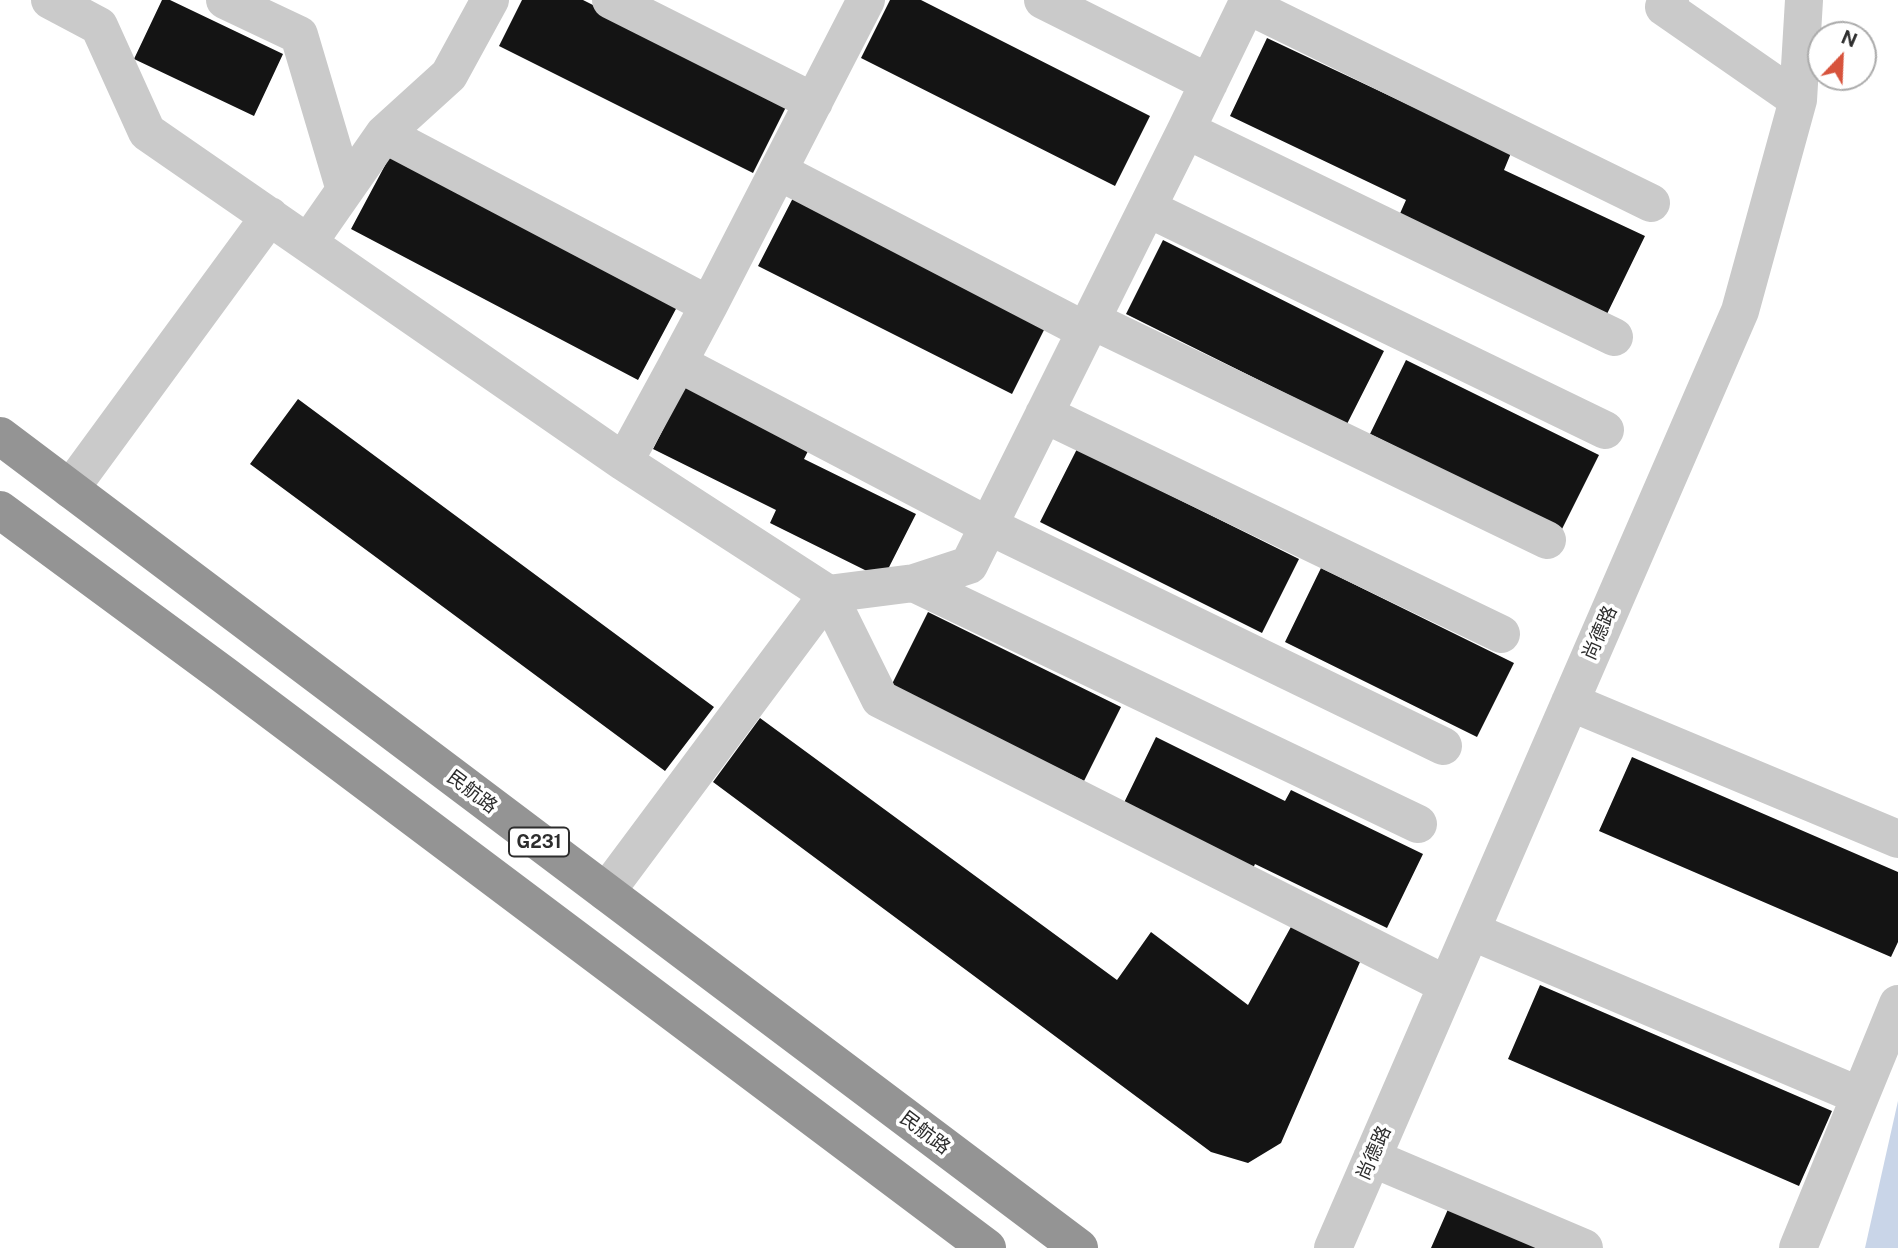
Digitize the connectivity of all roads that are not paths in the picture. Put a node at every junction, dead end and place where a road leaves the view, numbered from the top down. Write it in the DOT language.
graph roads {
  1 [pos="50,0"];
  2 [pos="225,0"];
  3 [pos="490,0"];
  4 [pos="611,0"];
  5 [pos="866,0"];
  6 [pos="1043,0"];
  7 [pos="1670,0"];
  8 [pos="1804,0"];
  9 [pos="1248,3"];
  10 [pos="105,13"];
  11 [pos="1209,83"];
  12 [pos="1798,100"];
  13 [pos="814,102"];
  14 [pos="1186,130"];
  15 [pos="384,134"];
  16 [pos="778,171"];
  17 [pos="345,190"];
  18 [pos="1651,203"];
  19 [pos="1147,208"];
  20 [pos="270,216"];
  21 [pos="308,243"];
  22 [pos="709,304"];
  23 [pos="1088,325"];
  24 [pos="1614,337"];
  25 [pos="678,363"];
  26 [pos="1044,414"];
  27 [pos="1605,430"];
  28 [pos="0,436"];
  29 [pos="624,462"];
  30 [pos="69,489"];
  31 [pos="0,510"];
  32 [pos="989,526"];
  33 [pos="1547,540"];
  34 [pos="914,583"];
  35 [pos="828,594"];
  36 [pos="1501,634"];
  37 [pos="1570,702"];
  38 [pos="1443,746"];
  39 [pos="1418,824"];
  40 [pos="1898,839"];
  41 [pos="606,892"];
  42 [pos="1471,931"];
  43 [pos="1447,985"];
  44 [pos="1898,1004"];
  45 [pos="1860,1096"];
  46 [pos="1372,1158"];
  47 [pos="987,1248"];
  48 [pos="1079,1248"];
  49 [pos="1333,1248"];
  50 [pos="1584,1248"];
  51 [pos="1798,1248"];
  1 -- 10 [label="street"];
  2 -- 17 [label="street"];
  3 -- 15 [label="street"];
  4 -- 13 [label="street"];
  5 -- 13 [label="street"];
  6 -- 11 [label="street"];
  7 -- 12 [label="street"];
  8 -- 12 [label="street, 尚德路"];
  9 -- 11 [label="street"];
  9 -- 18 [label="street"];
  10 -- 20 [label="street"];
  11 -- 14 [label="street"];
  12 -- 37 [label="street, 尚德路"];
  13 -- 16 [label="street"];
  14 -- 19 [label="street"];
  14 -- 24 [label="street"];
  15 -- 17 [label="street"];
  15 -- 22 [label="street"];
  16 -- 22 [label="street"];
  16 -- 23 [label="street"];
  17 -- 21 [label="street"];
  19 -- 23 [label="street"];
  19 -- 27 [label="street"];
  20 -- 21 [label="street"];
  20 -- 30 [label="street"];
  21 -- 29 [label="street"];
  22 -- 25 [label="street"];
  23 -- 26 [label="street"];
  23 -- 33 [label="street"];
  25 -- 29 [label="street"];
  25 -- 32 [label="street"];
  26 -- 32 [label="street"];
  26 -- 36 [label="street"];
  28 -- 30 [label="highway, 民航路 / G231"];
  29 -- 35 [label="street"];
  30 -- 41 [label="highway, 民航路 / G231"];
  31 -- 47 [label="highway, G231"];
  32 -- 34 [label="street"];
  32 -- 38 [label="street"];
  34 -- 35 [label="street"];
  34 -- 39 [label="street"];
  35 -- 41 [label="street"];
  35 -- 43 [label="street"];
  37 -- 40 [label="street"];
  37 -- 42 [label="street, 尚德路"];
  41 -- 48 [label="highway, 民航路 / G231"];
  42 -- 43 [label="street, 尚德路"];
  42 -- 45 [label="street"];
  43 -- 46 [label="street, 尚德路"];
  44 -- 45 [label="street"];
  45 -- 51 [label="street"];
  46 -- 49 [label="street, 尚德路"];
  46 -- 50 [label="street"];
}
